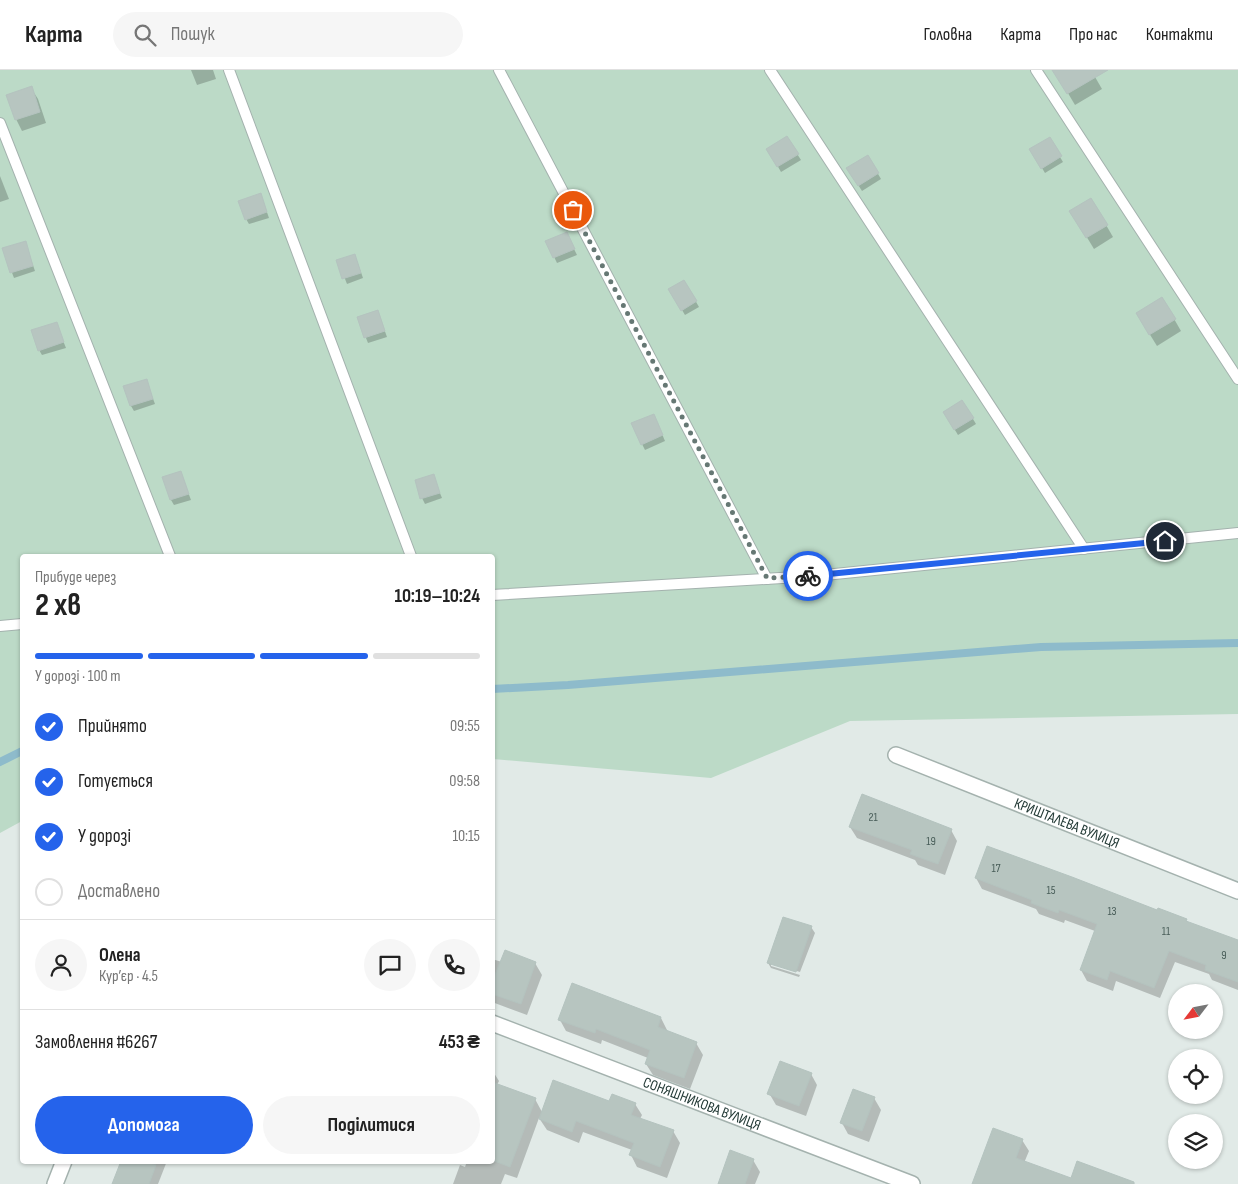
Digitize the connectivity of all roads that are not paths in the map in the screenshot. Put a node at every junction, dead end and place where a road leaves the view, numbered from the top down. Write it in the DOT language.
graph roads {
  1 [pos="229,70"];
  2 [pos="499,70"];
  3 [pos="770,70"];
  4 [pos="1036,70"];
  5 [pos="0,123"];
  6 [pos="1238,379"];
  7 [pos="1238,533"];
  8 [pos="1084,549"];
  9 [pos="169,554"];
  10 [pos="410,554"];
  11 [pos="767,578"];
  12 [pos="495,595"];
  13 [pos="20,624"];
  14 [pos="0,626"];
  15 [pos="896,755"];
  16 [pos="1238,891"];
  17 [pos="495,1024"];
  18 [pos="63,1164"];
  19 [pos="55,1184"];
  20 [pos="912,1184"];
  1 -- 10 [label="lane"];
  2 -- 11 [label="lane"];
  3 -- 8 [label="lane"];
  4 -- 6 [label="lane"];
  5 -- 9 [label="lane"];
  7 -- 8 [label="lane"];
  8 -- 11 [label="lane"];
  11 -- 12 [label="lane"];
  13 -- 14 [label="lane"];
  15 -- 16 [label="street, КРИШТАЛЕВА ВУЛИЦЯ"];
  17 -- 20 [label="street, СОНЯШНИКОВА ВУЛИЦЯ"];
  18 -- 19 [label="street"];
}
